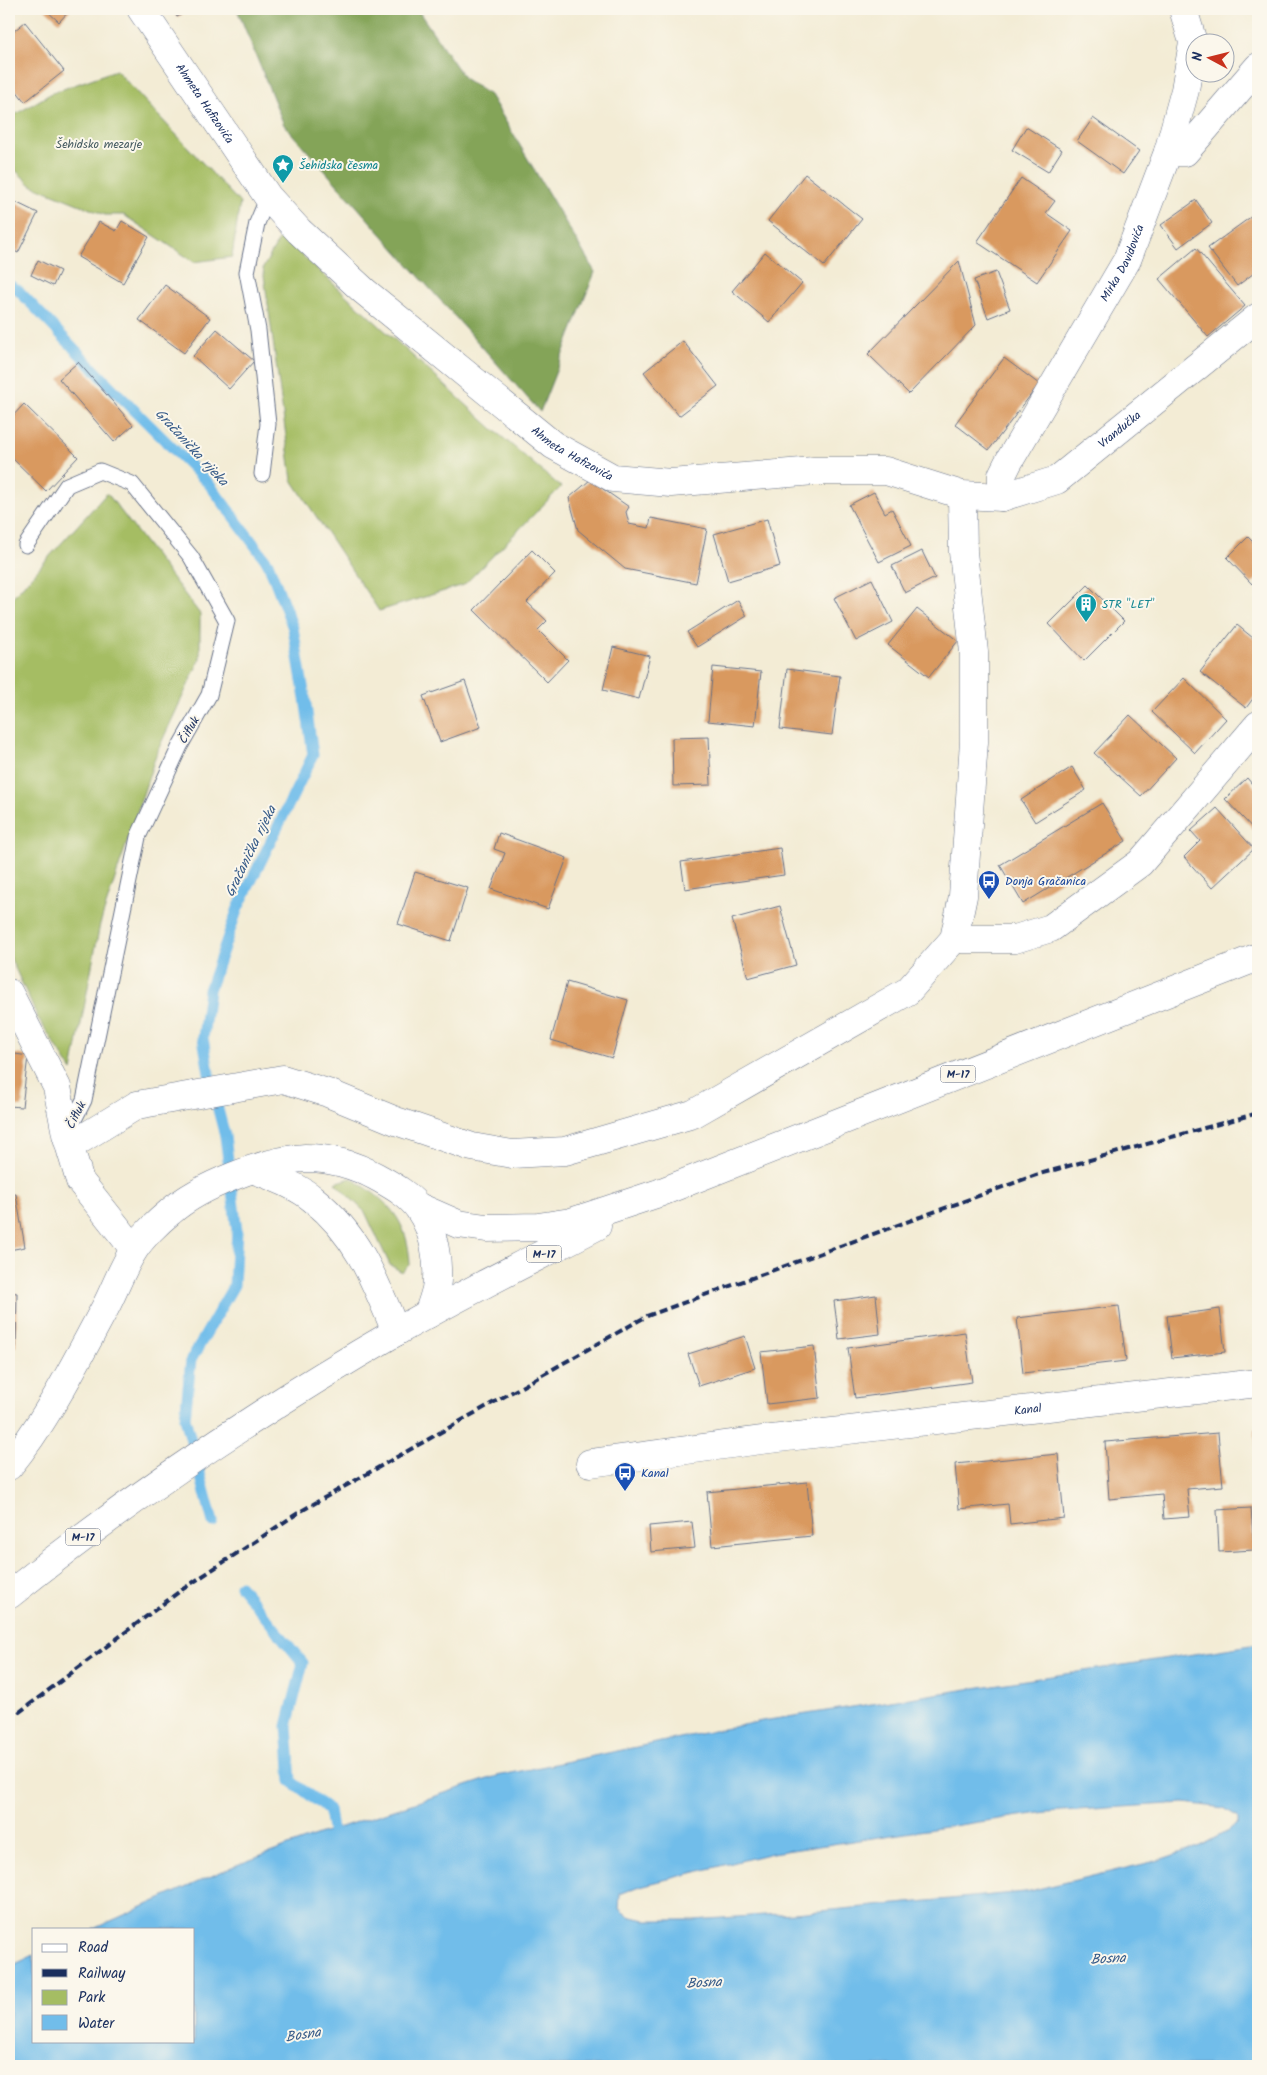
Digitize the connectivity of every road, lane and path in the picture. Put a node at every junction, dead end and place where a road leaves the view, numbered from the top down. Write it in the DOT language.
graph roads {
  1 [pos="141,9"];
  2 [pos="1183,9"];
  3 [pos="1258,67"];
  4 [pos="1168,152"];
  5 [pos="268,197"];
  6 [pos="1258,317"];
  7 [pos="262,474"];
  8 [pos="962,495"];
  9 [pos="1002,498"];
  10 [pos="26,545"];
  11 [pos="1258,725"];
  12 [pos="954,939"];
  13 [pos="1258,957"];
  14 [pos="12,1009"];
  15 [pos="68,1140"];
  16 [pos="248,1172"];
  17 [pos="660,1193"];
  18 [pos="419,1208"];
  19 [pos="134,1249"];
  20 [pos="428,1314"];
  21 [pos="396,1332"];
  22 [pos="1258,1383"];
  23 [pos="590,1463"];
  24 [pos="9,1466"];
  25 [pos="9,1595"];
  1 -- 5 [label="street, Ahmeta Hafizovića"];
  2 -- 4 [label="street, Mirka Davidovića"];
  3 -- 4 [label="street"];
  4 -- 9 [label="street, Mirka Davidovića"];
  5 -- 7 [label="lane"];
  5 -- 8 [label="street, Ahmeta Hafizovića"];
  6 -- 9 [label="street, Vrandučka"];
  8 -- 9 [label="street, Vrandučka"];
  8 -- 12 [label="street"];
  10 -- 15 [label="lane, Čifluk"];
  11 -- 12 [label="street"];
  12 -- 15 [label="street"];
  13 -- 17 [label="street, M-17"];
  14 -- 15 [label="street, Čifluk"];
  15 -- 19 [label="street, Čifluk"];
  16 -- 18 [label="street"];
  16 -- 19 [label="street"];
  16 -- 21 [label="street"];
  17 -- 18 [label="street"];
  17 -- 20 [label="street, M-17"];
  18 -- 20 [label="street"];
  19 -- 24 [label="street"];
  20 -- 21 [label="street, M-17"];
  21 -- 25 [label="street, M-17"];
  22 -- 23 [label="street, Kanal"];
}
